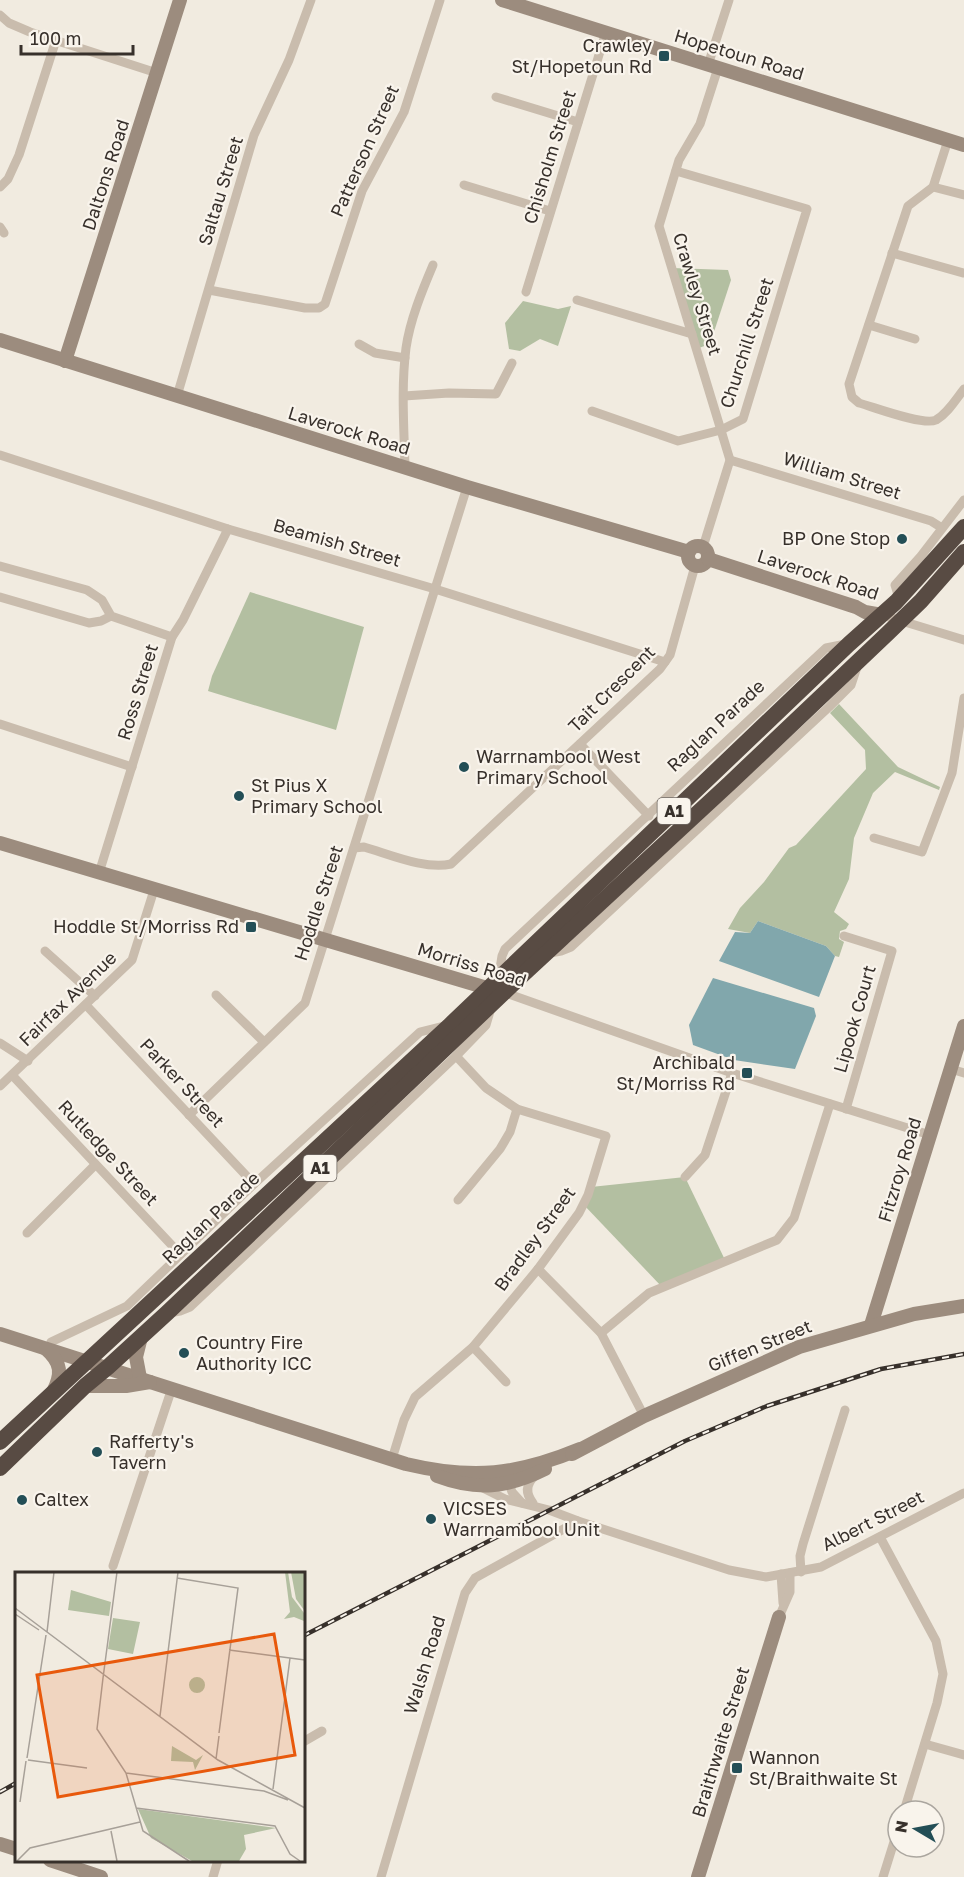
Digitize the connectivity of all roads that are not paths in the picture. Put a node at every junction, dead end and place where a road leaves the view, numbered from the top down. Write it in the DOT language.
graph roads {
  1 [pos="180,0"];
  2 [pos="311,0"];
  3 [pos="440,0"];
  4 [pos="502,0"];
  5 [pos="729,0"];
  6 [pos="0,15"];
  7 [pos="606,32"];
  8 [pos="56,40"];
  9 [pos="713,66"];
  10 [pos="157,73"];
  11 [pos="496,97"];
  12 [pos="578,122"];
  13 [pos="948,140"];
  14 [pos="964,145"];
  15 [pos="676,171"];
  16 [pos="464,185"];
  17 [pos="0,187"];
  18 [pos="933,187"];
  19 [pos="964,195"];
  20 [pos="550,211"];
  21 [pos="892,253"];
  22 [pos="433,265"];
  23 [pos="963,273"];
  24 [pos="209,290"];
  25 [pos="526,292"];
  26 [pos="576,300"];
  27 [pos="869,325"];
  28 [pos="692,334"];
  29 [pos="915,339"];
  30 [pos="0,340"];
  31 [pos="359,344"];
  32 [pos="405,358"];
  33 [pos="65,361"];
  34 [pos="512,363"];
  35 [pos="964,389"];
  36 [pos="177,396"];
  37 [pos="404,396"];
  38 [pos="592,411"];
  39 [pos="721,430"];
  40 [pos="0,455"];
  41 [pos="730,460"];
  42 [pos="405,467"];
  43 [pos="467,487"];
  44 [pos="964,500"];
  45 [pos="964,527"];
  46 [pos="942,528"];
  47 [pos="228,529"];
  48 [pos="689,552"];
  49 [pos="964,552"];
  50 [pos="706,553"];
  51 [pos="0,566"];
  52 [pos="695,566"];
  53 [pos="435,589"];
  54 [pos="0,597"];
  55 [pos="899,598"];
  56 [pos="882,615"];
  57 [pos="111,616"];
  58 [pos="902,619"];
  59 [pos="172,637"];
  60 [pos="964,640"];
  61 [pos="849,644"];
  62 [pos="665,662"];
  63 [pos="964,698"];
  64 [pos="0,724"];
  65 [pos="580,744"];
  66 [pos="132,767"];
  67 [pos="649,816"];
  68 [pos="874,838"];
  69 [pos="0,843"];
  70 [pos="354,848"];
  71 [pos="99,873"];
  72 [pos="154,890"];
  73 [pos="844,936"];
  74 [pos="325,940"];
  75 [pos="45,951"];
  76 [pos="496,990"];
  77 [pos="216,994"];
  78 [pos="95,996"];
  79 [pos="86,1005"];
  80 [pos="450,1025"];
  81 [pos="964,1026"];
  82 [pos="264,1042"];
  83 [pos="0,1043"];
  84 [pos="456,1056"];
  85 [pos="28,1061"];
  86 [pos="957,1071"];
  87 [pos="732,1073"];
  88 [pos="12,1076"];
  89 [pos="0,1086"];
  90 [pos="830,1104"];
  91 [pos="846,1109"];
  92 [pos="517,1110"];
  93 [pos="189,1115"];
  94 [pos="930,1135"];
  95 [pos="95,1165"];
  96 [pos="685,1177"];
  97 [pos="254,1184"];
  98 [pos="459,1200"];
  99 [pos="27,1233"];
  100 [pos="180,1254"];
  101 [pos="538,1269"];
  102 [pos="964,1306"];
  103 [pos="128,1313"];
  104 [pos="167,1313"];
  105 [pos="871,1325"];
  106 [pos="601,1333"];
  107 [pos="0,1334"];
  108 [pos="144,1334"];
  109 [pos="48,1345"];
  110 [pos="473,1347"];
  111 [pos="87,1360"];
  112 [pos="108,1368"];
  113 [pos="146,1379"];
  114 [pos="506,1382"];
  115 [pos="85,1386"];
  116 [pos="172,1388"];
  117 [pos="53,1392"];
  118 [pos="845,1410"];
  119 [pos="644,1416"];
  120 [pos="0,1442"];
  121 [pos="580,1449"];
  122 [pos="392,1459"];
  123 [pos="406,1464"];
  124 [pos="0,1468"];
  125 [pos="542,1471"];
  126 [pos="510,1479"];
  127 [pos="477,1486"];
  128 [pos="964,1493"];
  129 [pos="522,1503"];
  130 [pos="535,1505"];
  131 [pos="578,1521"];
  132 [pos="880,1537"];
  133 [pos="113,1566"];
  134 [pos="792,1573"];
  135 [pos="779,1617"];
  136 [pos="322,1731"];
  137 [pos="304,1741"];
  138 [pos="924,1744"];
  139 [pos="964,1755"];
  140 [pos="908,1799"];
  141 [pos="0,1844"];
  142 [pos="15,1849"];
  143 [pos="889,1859"];
  144 [pos="56,1862"];
  145 [pos="217,1862"];
  146 [pos="100,1877"];
  147 [pos="213,1877"];
  148 [pos="381,1877"];
  149 [pos="698,1877"];
  150 [pos="883,1877"];
  1 -- 10 [label="street, Daltons Road"];
  2 -- 24 [label="street, Saltau Street"];
  3 -- 24 [label="street, Patterson Street"];
  4 -- 7 [label="street, Hopetoun Road"];
  5 -- 9 [label="street, Crawley Street"];
  6 -- 8 [label="street"];
  7 -- 9 [label="street, Hopetoun Road"];
  7 -- 12 [label="street, Chisholm Street"];
  8 -- 10 [label="street"];
  8 -- 17 [label="street"];
  9 -- 13 [label="street, Hopetoun Road"];
  9 -- 15 [label="street, Crawley Street"];
  10 -- 33 [label="street, Daltons Road"];
  11 -- 12 [label="street"];
  12 -- 20 [label="street, Chisholm Street"];
  13 -- 14 [label="street, Hopetoun Road"];
  13 -- 18 [label="street"];
  15 -- 28 [label="street, Crawley Street"];
  15 -- 39 [label="street, Churchill Street"];
  16 -- 20 [label="street"];
  18 -- 19 [label="street"];
  18 -- 21 [label="street"];
  20 -- 25 [label="street, Chisholm Street"];
  21 -- 23 [label="street"];
  21 -- 27 [label="street"];
  22 -- 32 [label="street"];
  24 -- 36 [label="street, Saltau Street"];
  26 -- 28 [label="street"];
  27 -- 29 [label="street"];
  27 -- 35 [label="street"];
  28 -- 39 [label="street, Crawley Street"];
  30 -- 33 [label="street, Laverock Road"];
  31 -- 32 [label="street"];
  32 -- 37 [label="street"];
  33 -- 36 [label="street, Laverock Road"];
  34 -- 37 [label="street"];
  36 -- 42 [label="street, Laverock Road"];
  37 -- 42 [label="street"];
  38 -- 39 [label="street"];
  39 -- 41 [label="street, Churchill Street"];
  40 -- 47 [label="street, Beamish Street"];
  41 -- 46 [label="street, William Street"];
  41 -- 50 [label="street"];
  42 -- 43 [label="street, Laverock Road"];
  43 -- 48 [label="street, Laverock Road"];
  43 -- 53 [label="street, Hoddle Street"];
  44 -- 46 [label="street, Raglan Parade"];
  45 -- 55 [label="highway, Raglan Parade / A1"];
  46 -- 55 [label="street, Raglan Parade"];
  47 -- 53 [label="street, Beamish Street"];
  47 -- 59 [label="street, Ross Street"];
  48 -- 50 [label="street"];
  48 -- 52 [label="street"];
  49 -- 58 [label="highway, Raglan Parade / A1"];
  50 -- 52 [label="street"];
  50 -- 56 [label="street, Laverock Road"];
  51 -- 57 [label="street"];
  52 -- 62 [label="street, Tait Crescent"];
  53 -- 62 [label="street, Beamish Street"];
  53 -- 70 [label="street, Hoddle Street"];
  54 -- 57 [label="street"];
  55 -- 56 [label="highway, Raglan Parade / A1"];
  56 -- 58 [label="street"];
  56 -- 61 [label="highway, Raglan Parade / A1"];
  57 -- 59 [label="street"];
  58 -- 60 [label="street"];
  58 -- 76 [label="highway, Raglan Parade / A1"];
  59 -- 66 [label="street, Ross Street"];
  61 -- 67 [label="street, Raglan Parade"];
  61 -- 76 [label="highway, Raglan Parade / A1"];
  62 -- 65 [label="street, Tait Crescent"];
  63 -- 68 [label="street"];
  64 -- 66 [label="street"];
  65 -- 67 [label="street"];
  65 -- 70 [label="street, Tait Crescent"];
  66 -- 71 [label="street, Ross Street"];
  67 -- 76 [label="street, Raglan Parade"];
  69 -- 71 [label="street, Morriss Road"];
  70 -- 74 [label="street, Hoddle Street"];
  71 -- 72 [label="street, Morriss Road"];
  72 -- 74 [label="street, Morriss Road"];
  72 -- 78 [label="street, Fairfax Avenue"];
  73 -- 91 [label="street, Lipook Court"];
  74 -- 76 [label="street, Morriss Road"];
  74 -- 82 [label="street, Hoddle Street"];
  75 -- 78 [label="street"];
  76 -- 80 [label="highway, Raglan Parade / A1"];
  76 -- 84 [label="street, Raglan Parade"];
  76 -- 87 [label="street, Morriss Road"];
  76 -- 104 [label="highway, Raglan Parade / A1"];
  77 -- 82 [label="street"];
  78 -- 79 [label="street, Fairfax Avenue"];
  79 -- 85 [label="street, Fairfax Avenue"];
  79 -- 93 [label="street, Parker Street"];
  80 -- 97 [label="street, Raglan Parade"];
  80 -- 103 [label="highway, Raglan Parade / A1"];
  81 -- 86 [label="street, Fitzroy Road"];
  82 -- 93 [label="street, Hoddle Street"];
  83 -- 85 [label="street"];
  84 -- 92 [label="street, Bradley Street"];
  84 -- 104 [label="street, Raglan Parade"];
  85 -- 88 [label="street, Fairfax Avenue"];
  86 -- 94 [label="street, Fitzroy Road"];
  87 -- 90 [label="street, Morriss Road"];
  87 -- 96 [label="street"];
  88 -- 89 [label="street, Fairfax Avenue"];
  88 -- 95 [label="street, Rutledge Street"];
  90 -- 91 [label="street, Morriss Road"];
  90 -- 106 [label="street"];
  91 -- 94 [label="street, Morriss Road"];
  92 -- 98 [label="street"];
  92 -- 101 [label="street, Bradley Street"];
  93 -- 97 [label="street, Parker Street"];
  94 -- 105 [label="street, Fitzroy Road"];
  95 -- 99 [label="street"];
  95 -- 100 [label="street, Rutledge Street"];
  97 -- 100 [label="street, Raglan Parade"];
  100 -- 103 [label="street, Raglan Parade"];
  101 -- 106 [label="street"];
  101 -- 110 [label="street, Bradley Street"];
  102 -- 105 [label="street, Giffen Street"];
  103 -- 108 [label="highway"];
  103 -- 109 [label="street, Raglan Parade"];
  103 -- 111 [label="highway, Raglan Parade / A1"];
  104 -- 108 [label="highway, Raglan Parade / A1"];
  105 -- 119 [label="street, Giffen Street"];
  106 -- 119 [label="street"];
  107 -- 109 [label="street"];
  108 -- 112 [label="highway, Raglan Parade / A1"];
  108 -- 113 [label="street"];
  109 -- 111 [label="street"];
  109 -- 117 [label="street"];
  110 -- 114 [label="street"];
  110 -- 122 [label="street, Bradley Street"];
  111 -- 112 [label="street"];
  111 -- 117 [label="highway, Raglan Parade / A1"];
  112 -- 113 [label="street"];
  112 -- 115 [label="highway, Raglan Parade / A1"];
  113 -- 115 [label="street"];
  113 -- 116 [label="street"];
  115 -- 124 [label="highway, Raglan Parade / A1"];
  116 -- 122 [label="street"];
  116 -- 133 [label="street"];
  117 -- 120 [label="highway, Raglan Parade / A1"];
  118 -- 134 [label="street, Braithwaite Street"];
  119 -- 121 [label="street, Giffen Street"];
  121 -- 125 [label="street, Giffen Street"];
  121 -- 126 [label="street, Giffen Street"];
  122 -- 123 [label="street"];
  123 -- 126 [label="street"];
  123 -- 127 [label="street"];
  125 -- 126 [label="street, Giffen Street"];
  125 -- 130 [label="street"];
  126 -- 127 [label="street"];
  126 -- 129 [label="street"];
  126 -- 130 [label="street"];
  127 -- 129 [label="street"];
  128 -- 132 [label="street, Albert Street"];
  129 -- 130 [label="street"];
  130 -- 131 [label="street"];
  131 -- 134 [label="street"];
  131 -- 148 [label="street, Walsh Road"];
  132 -- 134 [label="street, Albert Street"];
  132 -- 138 [label="street"];
  134 -- 135 [label="street, Braithwaite Street"];
  135 -- 149 [label="street, Braithwaite Street"];
  136 -- 137 [label="street"];
  138 -- 139 [label="street"];
  138 -- 140 [label="street"];
  141 -- 142 [label="street"];
  143 -- 150 [label="street"];
  144 -- 146 [label="street"];
  145 -- 147 [label="street"];
}
